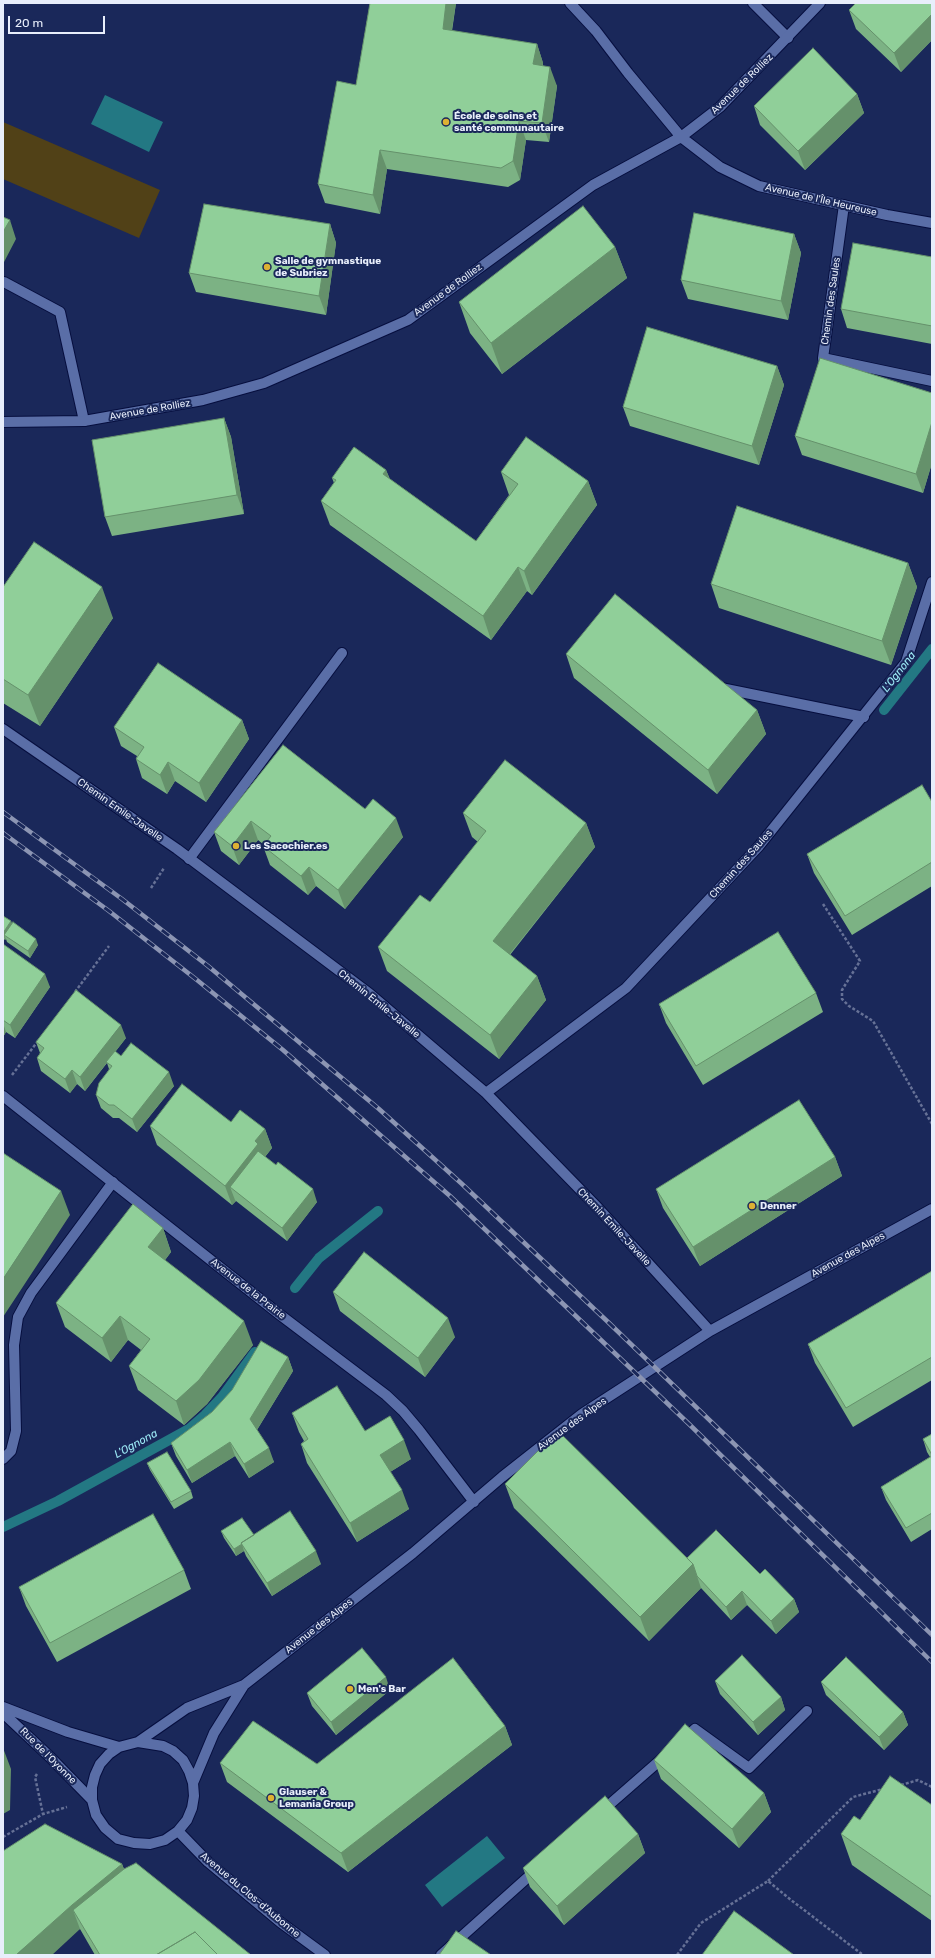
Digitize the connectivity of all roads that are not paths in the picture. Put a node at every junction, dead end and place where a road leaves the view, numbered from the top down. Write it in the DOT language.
graph roads {
  1 [pos="570,3"];
  2 [pos="753,3"];
  3 [pos="820,3"];
  4 [pos="788,38"];
  5 [pos="681,136"];
  6 [pos="844,205"];
  7 [pos="932,223"];
  8 [pos="4,282"];
  9 [pos="932,381"];
  10 [pos="84,421"];
  11 [pos="3,422"];
  12 [pos="932,582"];
  13 [pos="342,653"];
  14 [pos="710,682"];
  15 [pos="864,717"];
  16 [pos="3,729"];
  17 [pos="189,859"];
  18 [pos="486,1093"];
  19 [pos="3,1096"];
  20 [pos="114,1182"];
  21 [pos="932,1209"];
  22 [pos="710,1331"];
  23 [pos="3,1459"];
  24 [pos="474,1502"];
  25 [pos="244,1685"];
  26 [pos="3,1707"];
  27 [pos="807,1711"];
  28 [pos="3,1713"];
  29 [pos="138,1742"];
  30 [pos="119,1747"];
  31 [pos="193,1783"];
  32 [pos="92,1800"];
  33 [pos="594,1818"];
  34 [pos="178,1830"];
  35 [pos="541,1866"];
  36 [pos="325,1955"];
  37 [pos="441,1955"];
  1 -- 5 [label="street, Avenue de l'Île Heureuse"];
  2 -- 4 [label="street"];
  3 -- 4 [label="street, Avenue de Rolliez"];
  4 -- 5 [label="street, Avenue de Rolliez"];
  5 -- 6 [label="street, Avenue de l'Île Heureuse"];
  5 -- 10 [label="street, Avenue de Rolliez"];
  6 -- 7 [label="street, Avenue de l'Île Heureuse"];
  6 -- 9 [label="street, Chemin des Saules"];
  8 -- 10 [label="street"];
  10 -- 11 [label="street, Avenue de Rolliez"];
  12 -- 15 [label="street, Chemin des Saules"];
  13 -- 17 [label="street"];
  14 -- 15 [label="street"];
  15 -- 18 [label="street, Chemin des Saules"];
  16 -- 17 [label="street, Chemin Emile-Javelle"];
  17 -- 18 [label="street, Chemin Emile-Javelle"];
  18 -- 22 [label="street, Chemin Emile-Javelle"];
  19 -- 20 [label="street, Avenue de la Prairie"];
  20 -- 23 [label="street"];
  20 -- 24 [label="street, Avenue de la Prairie"];
  21 -- 22 [label="street, Avenue des Alpes"];
  22 -- 24 [label="street, Avenue des Alpes"];
  24 -- 25 [label="street, Avenue des Alpes"];
  25 -- 29 [label="street, Avenue des Alpes"];
  25 -- 31 [label="street, Avenue des Alpes"];
  26 -- 30 [label="street, Rue de l'Oyonne"];
  27 -- 33 [label="street"];
  28 -- 32 [label="street, Rue de l'Oyonne"];
  29 -- 30 [label="street"];
  29 -- 31 [label="street"];
  30 -- 32 [label="street"];
  31 -- 34 [label="street"];
  32 -- 34 [label="street"];
  34 -- 36 [label="street, Avenue du Clos-d'Aubonne"];
  35 -- 37 [label="street"];
}
